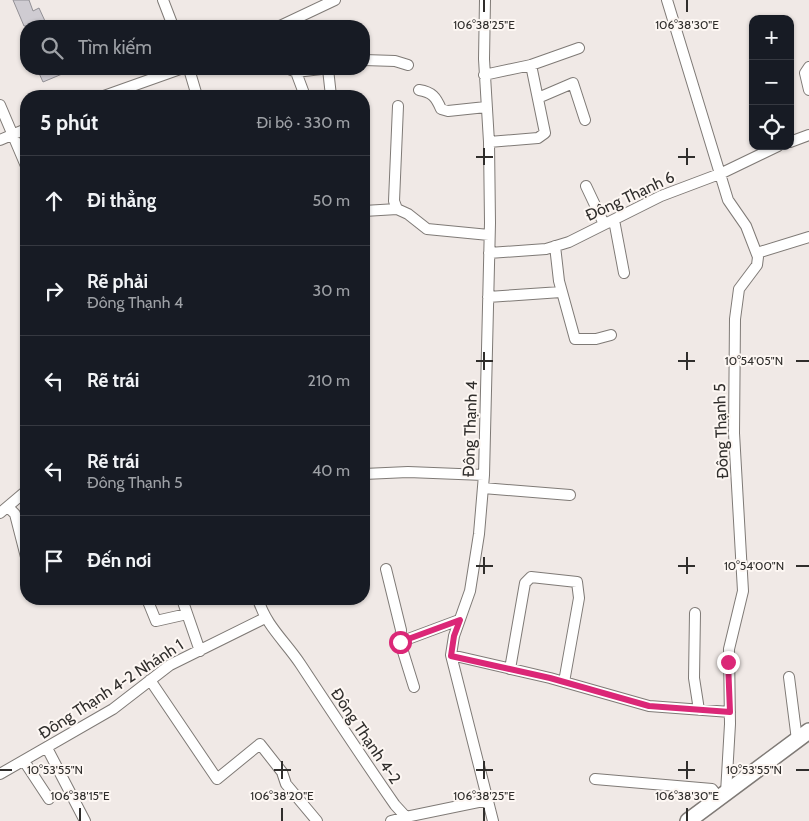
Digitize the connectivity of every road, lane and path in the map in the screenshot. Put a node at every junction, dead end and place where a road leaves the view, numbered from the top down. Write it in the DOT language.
graph roads {
  1 [pos="163,0"];
  2 [pos="335,0"];
  3 [pos="484,0"];
  4 [pos="667,0"];
  5 [pos="171,20"];
  6 [pos="293,20"];
  7 [pos="579,48"];
  8 [pos="370,60"];
  9 [pos="408,65"];
  10 [pos="531,65"];
  11 [pos="809,67"];
  12 [pos="163,75"];
  13 [pos="191,75"];
  14 [pos="295,75"];
  15 [pos="329,75"];
  16 [pos="484,75"];
  17 [pos="121,90"];
  18 [pos="195,90"];
  19 [pos="302,90"];
  20 [pos="330,90"];
  21 [pos="419,90"];
  22 [pos="809,90"];
  23 [pos="538,98"];
  24 [pos="0,106"];
  25 [pos="398,106"];
  26 [pos="486,107"];
  27 [pos="585,120"];
  28 [pos="20,132"];
  29 [pos="13,135"];
  30 [pos="809,135"];
  31 [pos="0,140"];
  32 [pos="794,141"];
  33 [pos="489,142"];
  34 [pos="769,150"];
  35 [pos="20,152"];
  36 [pos="722,172"];
  37 [pos="586,186"];
  38 [pos="397,209"];
  39 [pos="370,211"];
  40 [pos="614,220"];
  41 [pos="604,224"];
  42 [pos="489,235"];
  43 [pos="809,237"];
  44 [pos="555,246"];
  45 [pos="489,253"];
  46 [pos="757,253"];
  47 [pos="624,273"];
  48 [pos="561,292"];
  49 [pos="488,297"];
  50 [pos="611,335"];
  51 [pos="370,474"];
  52 [pos="484,475"];
  53 [pos="483,488"];
  54 [pos="20,496"];
  55 [pos="570,496"];
  56 [pos="4,510"];
  57 [pos="20,534"];
  58 [pos="386,569"];
  59 [pos="149,605"];
  60 [pos="184,605"];
  61 [pos="260,605"];
  62 [pos="695,613"];
  63 [pos="187,614"];
  64 [pos="265,618"];
  65 [pos="460,620"];
  66 [pos="400,642"];
  67 [pos="200,651"];
  68 [pos="451,656"];
  69 [pos="510,669"];
  70 [pos="789,677"];
  71 [pos="150,680"];
  72 [pos="564,682"];
  73 [pos="414,687"];
  74 [pos="698,710"];
  75 [pos="730,712"];
  76 [pos="803,735"];
  77 [pos="48,748"];
  78 [pos="24,762"];
  79 [pos="0,774"];
  80 [pos="595,779"];
  81 [pos="723,795"];
  82 [pos="49,799"];
  83 [pos="488,800"];
  84 [pos="406,817"];
  85 [pos="85,821"];
  86 [pos="317,821"];
  87 [pos="391,821"];
  88 [pos="493,821"];
  89 [pos="688,821"];
  1 -- 5 [label="street"];
  2 -- 6 [label="street"];
  3 -- 16 [label="street, Đông Thạnh 4"];
  4 -- 36 [label="street"];
  7 -- 10 [label="street"];
  8 -- 9 [label="street"];
  10 -- 16 [label="street"];
  10 -- 23 [label="street"];
  11 -- 22 [label="street"];
  12 -- 17 [label="street"];
  13 -- 18 [label="street"];
  14 -- 19 [label="street"];
  15 -- 20 [label="street"];
  16 -- 26 [label="street, Đông Thạnh 4"];
  21 -- 26 [label="street"];
  23 -- 27 [label="street"];
  23 -- 33 [label="street"];
  24 -- 29 [label="street"];
  25 -- 38 [label="street"];
  26 -- 33 [label="street, Đông Thạnh 4"];
  28 -- 29 [label="street"];
  29 -- 31 [label="street"];
  29 -- 35 [label="street"];
  30 -- 32 [label="street"];
  33 -- 42 [label="street, Đông Thạnh 4"];
  34 -- 36 [label="street, Đông Thạnh 6"];
  36 -- 40 [label="street, Đông Thạnh 6"];
  36 -- 46 [label="street"];
  37 -- 41 [label="street"];
  38 -- 39 [label="street"];
  38 -- 42 [label="street"];
  40 -- 41 [label="street, Đông Thạnh 6"];
  40 -- 47 [label="street"];
  41 -- 44 [label="street, Đông Thạnh 6"];
  42 -- 45 [label="street, Đông Thạnh 4"];
  43 -- 46 [label="street"];
  44 -- 45 [label="street, Đông Thạnh 6"];
  44 -- 48 [label="street"];
  45 -- 49 [label="street, Đông Thạnh 4"];
  46 -- 75 [label="street, Đông Thạnh 5"];
  48 -- 49 [label="street"];
  48 -- 50 [label="street"];
  49 -- 52 [label="street, Đông Thạnh 4"];
  51 -- 52 [label="street"];
  52 -- 53 [label="street, Đông Thạnh 4"];
  53 -- 55 [label="street"];
  53 -- 65 [label="street, Đông Thạnh 4"];
  54 -- 56 [label="street"];
  56 -- 57 [label="street"];
  58 -- 66 [label="street"];
  59 -- 63 [label="street"];
  60 -- 63 [label="street"];
  61 -- 64 [label="street, Đông Thạnh 4-2"];
  62 -- 74 [label="street"];
  63 -- 67 [label="street"];
  64 -- 67 [label="street, Đông Thạnh 4-2 Nhánh 1"];
  64 -- 84 [label="street, Đông Thạnh 4-2"];
  65 -- 66 [label="street"];
  65 -- 68 [label="street, Đông Thạnh 4"];
  66 -- 73 [label="street"];
  67 -- 71 [label="street, Đông Thạnh 4-2 Nhánh 1"];
  68 -- 69 [label="street"];
  68 -- 83 [label="street, Đông Thạnh 4"];
  69 -- 72 [label="street"];
  69 -- 72 [label="street"];
  70 -- 76 [label="street"];
  71 -- 77 [label="street, Đông Thạnh 4-2 Nhánh 1"];
  71 -- 86 [label="street"];
  72 -- 74 [label="street"];
  74 -- 75 [label="street"];
  75 -- 81 [label="street, Đông Thạnh 5"];
  76 -- 81 [label="main road"];
  77 -- 78 [label="street, Đông Thạnh 4-2 Nhánh 1"];
  77 -- 85 [label="street"];
  78 -- 79 [label="street, Đông Thạnh 4-2 Nhánh 1"];
  78 -- 82 [label="street"];
  80 -- 81 [label="street"];
  81 -- 89 [label="main road"];
  83 -- 84 [label="street"];
  83 -- 88 [label="street, Đông Thạnh 4"];
  84 -- 87 [label="street"];
}
